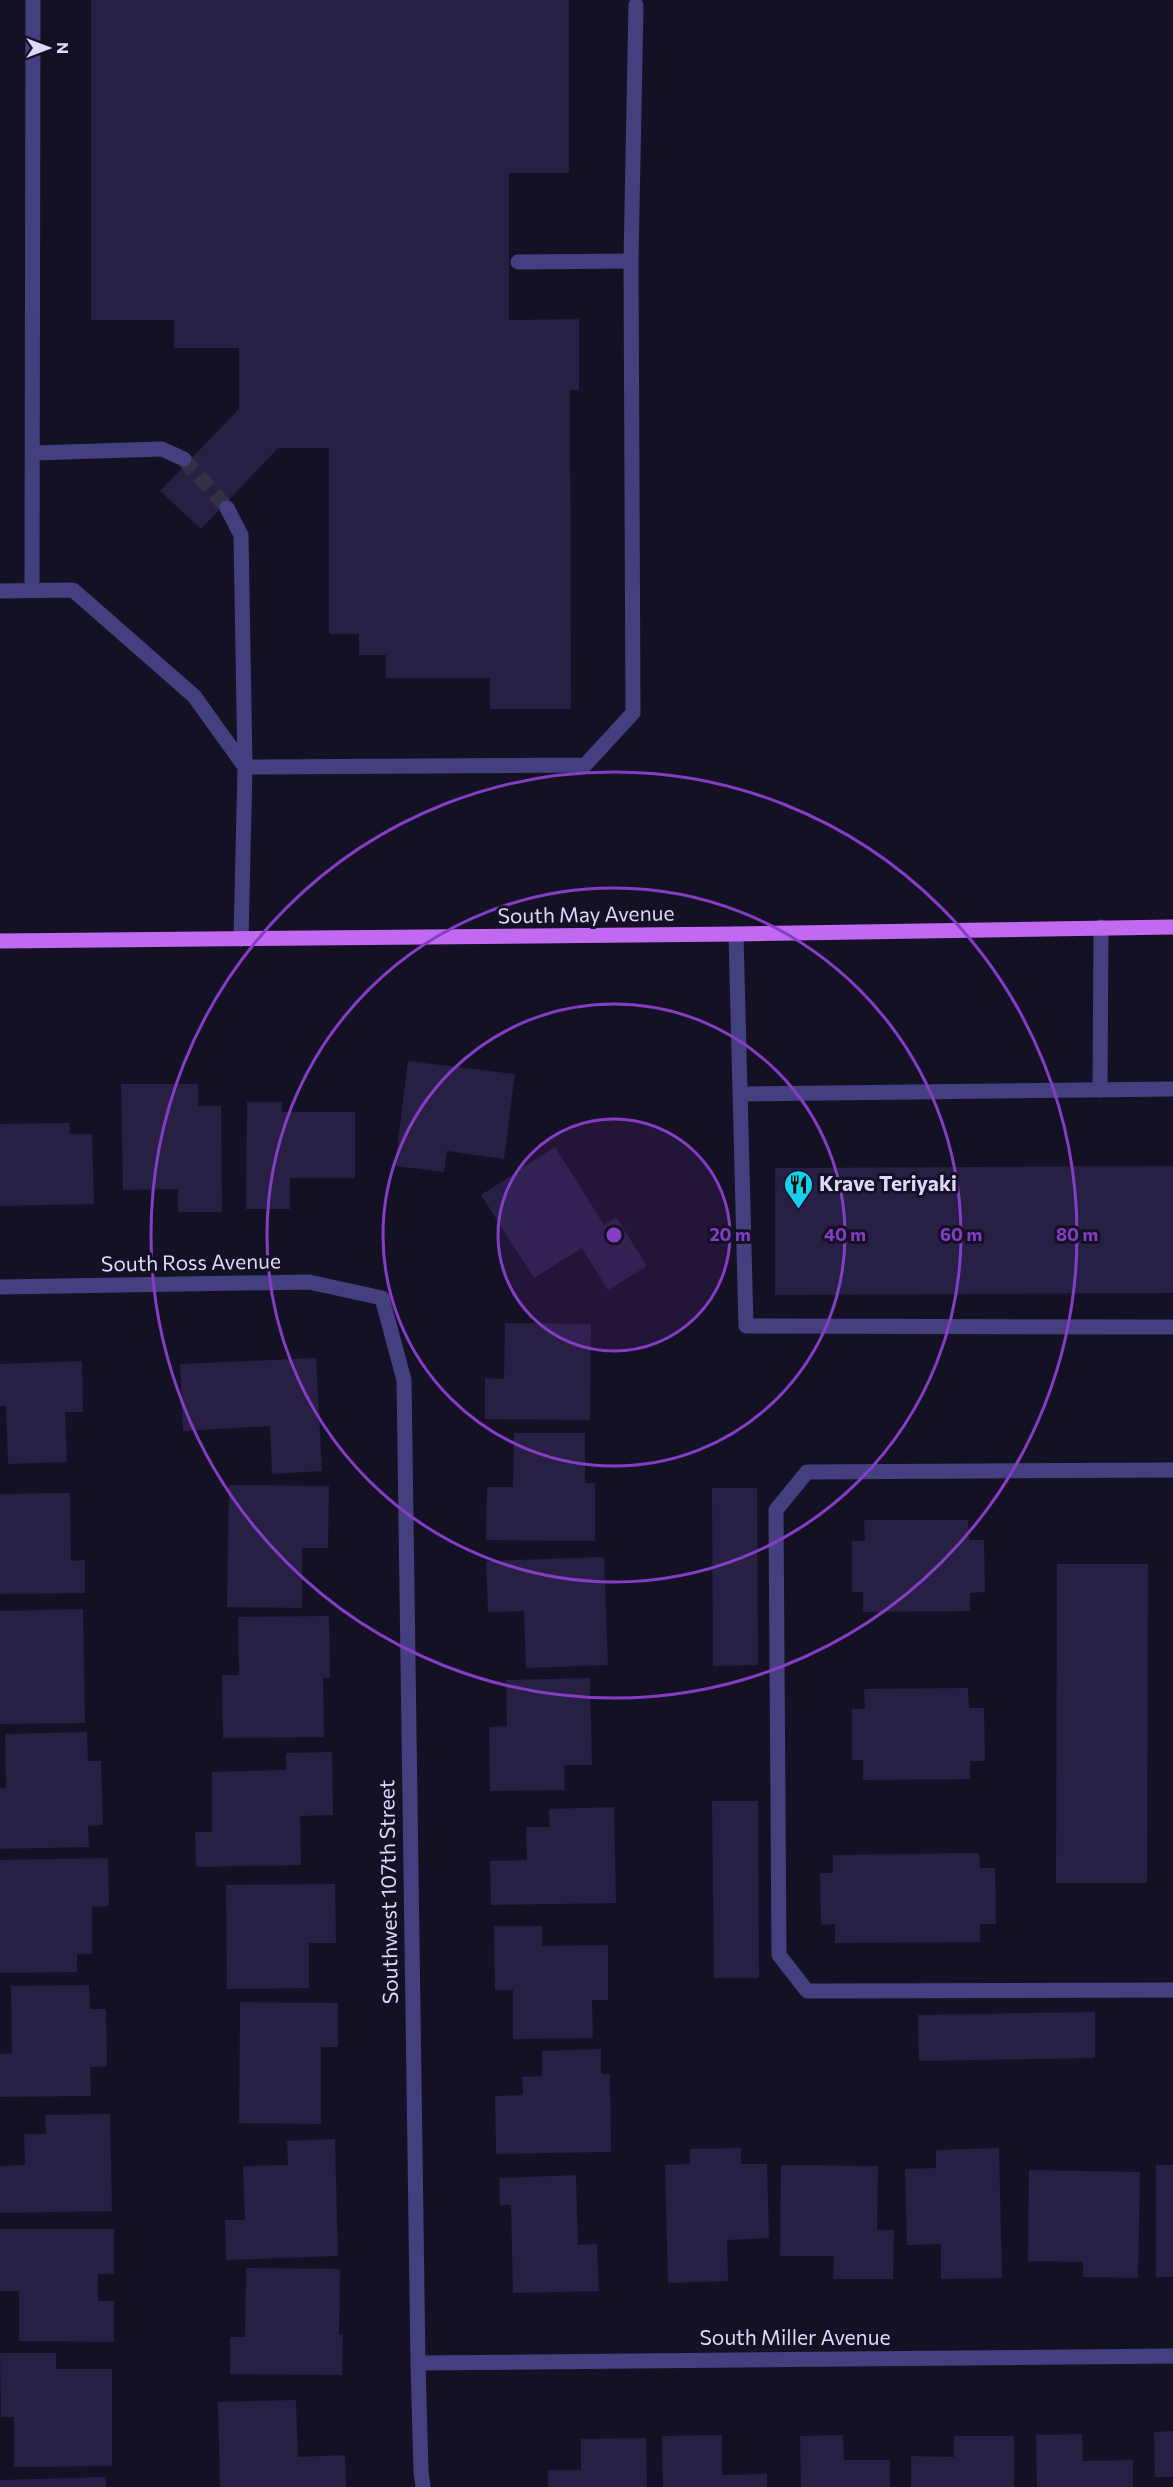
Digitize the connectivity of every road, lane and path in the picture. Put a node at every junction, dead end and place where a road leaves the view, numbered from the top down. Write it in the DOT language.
graph roads {
  1 [pos="33,0"];
  2 [pos="636,4"];
  3 [pos="631,261"];
  4 [pos="519,262"];
  5 [pos="33,453"];
  6 [pos="184,459"];
  7 [pos="227,508"];
  8 [pos="32,590"];
  9 [pos="0,591"];
  10 [pos="244,767"];
  11 [pos="1101,927"];
  12 [pos="1173,927"];
  13 [pos="736,934"];
  14 [pos="241,939"];
  15 [pos="0,942"];
  16 [pos="1173,1089"];
  17 [pos="1101,1090"];
  18 [pos="741,1094"];
  19 [pos="0,1287"];
  20 [pos="382,1298"];
  21 [pos="1173,1327"];
  22 [pos="1173,1470"];
  23 [pos="1173,1990"];
  24 [pos="1173,2356"];
  25 [pos="418,2363"];
  26 [pos="423,2487"];
  1 -- 5 [label="street"];
  2 -- 3 [label="street"];
  3 -- 4 [label="street"];
  3 -- 10 [label="street"];
  5 -- 6 [label="street"];
  5 -- 8 [label="street"];
  7 -- 10 [label="street"];
  8 -- 9 [label="street"];
  8 -- 10 [label="street"];
  10 -- 14 [label="street"];
  11 -- 12 [label="main road, South May Avenue"];
  11 -- 13 [label="main road, South May Avenue"];
  11 -- 17 [label="street"];
  13 -- 14 [label="main road, South May Avenue"];
  13 -- 18 [label="street"];
  14 -- 15 [label="main road, South May Avenue"];
  16 -- 17 [label="street"];
  17 -- 18 [label="street"];
  18 -- 21 [label="street"];
  19 -- 20 [label="street, South Ross Avenue"];
  20 -- 25 [label="street, Southwest 107th Street"];
  22 -- 23 [label="street"];
  24 -- 25 [label="street, South Miller Avenue"];
  25 -- 26 [label="street, Southwest 107th Street"];
}
